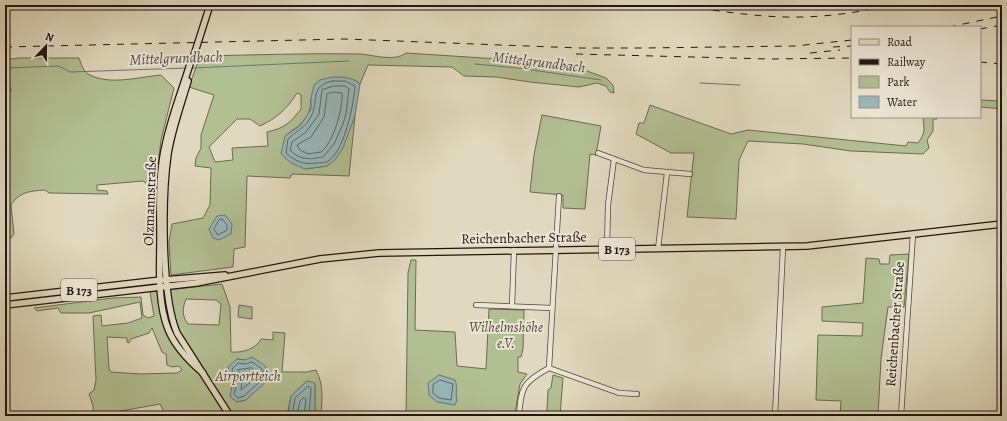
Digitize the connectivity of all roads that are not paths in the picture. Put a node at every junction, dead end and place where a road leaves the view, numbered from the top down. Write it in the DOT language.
graph roads {
  1 [pos="210,5"];
  2 [pos="598,153"];
  3 [pos="614,159"];
  4 [pos="667,173"];
  5 [pos="690,174"];
  6 [pos="559,196"];
  7 [pos="1002,224"];
  8 [pos="913,234"];
  9 [pos="783,247"];
  10 [pos="608,249"];
  11 [pos="658,249"];
  12 [pos="514,250"];
  13 [pos="556,250"];
  14 [pos="164,283"];
  15 [pos="5,298"];
  16 [pos="5,305"];
  17 [pos="476,305"];
  18 [pos="512,306"];
  19 [pos="552,308"];
  20 [pos="549,368"];
  21 [pos="637,394"];
  22 [pos="230,416"];
  23 [pos="519,416"];
  24 [pos="775,416"];
  25 [pos="901,416"];
  1 -- 14 [label="main road, Olzmannstraße"];
  2 -- 3 [label="street"];
  3 -- 4 [label="street"];
  3 -- 10 [label="street"];
  4 -- 5 [label="street"];
  4 -- 11 [label="street"];
  6 -- 13 [label="street"];
  7 -- 8 [label="main road, Reichenbacher Straße / B 173"];
  8 -- 9 [label="main road, Reichenbacher Straße / B 173"];
  8 -- 25 [label="street, Reichenbacher Straße"];
  9 -- 11 [label="main road, Reichenbacher Straße / B 173"];
  9 -- 24 [label="street"];
  10 -- 11 [label="main road, Reichenbacher Straße / B 173"];
  10 -- 13 [label="main road, Reichenbacher Straße / B 173"];
  12 -- 13 [label="main road, Reichenbacher Straße / B 173"];
  12 -- 14 [label="main road, Reichenbacher Straße / B 173"];
  12 -- 18 [label="street"];
  13 -- 19 [label="street"];
  14 -- 15 [label="main road, Reichenbacher Straße / B 173"];
  14 -- 16 [label="main road, Reichenbacher Straße / B 173"];
  14 -- 22 [label="main road, Olzmannstraße"];
  17 -- 18 [label="street"];
  18 -- 19 [label="street"];
  19 -- 20 [label="street"];
  20 -- 21 [label="street"];
  20 -- 23 [label="street"];
}
